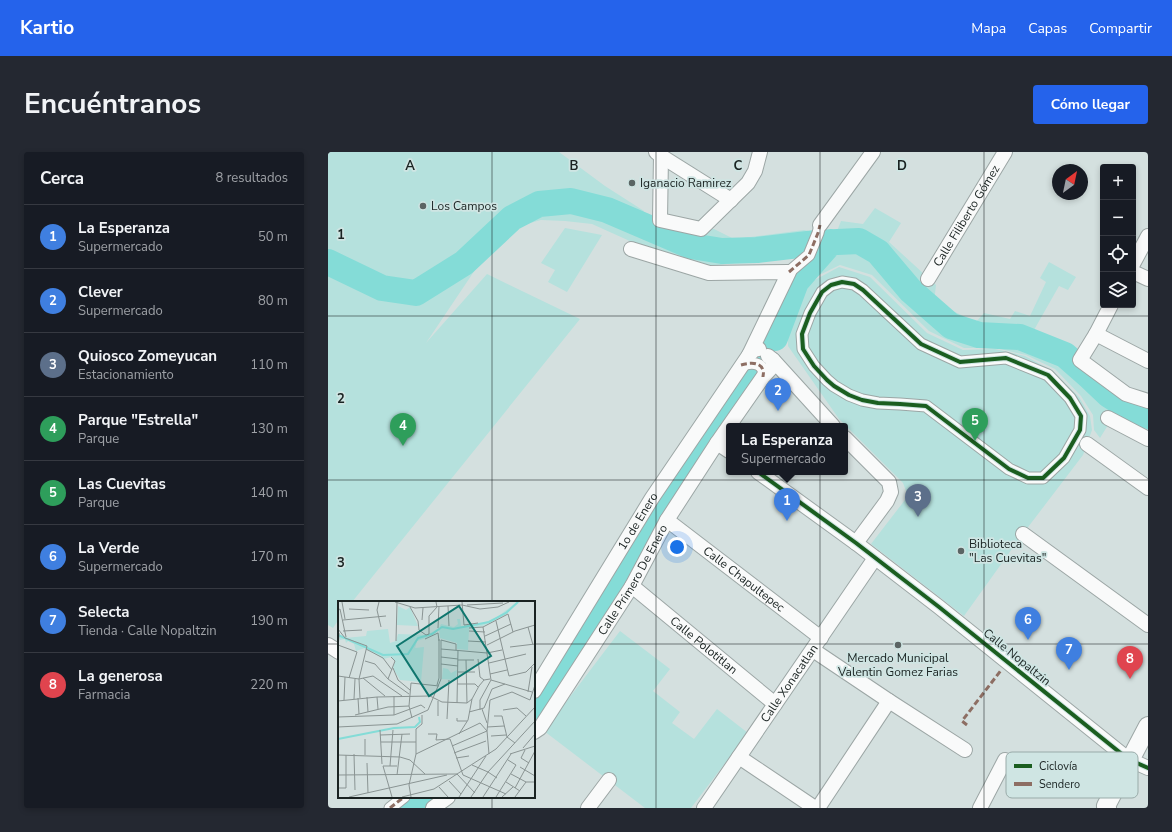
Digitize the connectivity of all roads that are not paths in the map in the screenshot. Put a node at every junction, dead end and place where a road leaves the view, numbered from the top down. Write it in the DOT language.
graph roads {
  1 [pos="760,152"];
  2 [pos="874,152"];
  3 [pos="1004,152"];
  4 [pos="658,154"];
  5 [pos="731,200"];
  6 [pos="819,229"];
  7 [pos="1148,236"];
  8 [pos="631,249"];
  9 [pos="1136,258"];
  10 [pos="789,272"];
  11 [pos="1136,273"];
  12 [pos="928,279"];
  13 [pos="1148,279"];
  14 [pos="1109,308"];
  15 [pos="1096,334"];
  16 [pos="752,351"];
  17 [pos="773,360"];
  18 [pos="1148,361"];
  19 [pos="763,378"];
  20 [pos="1148,401"];
  21 [pos="1108,418"];
  22 [pos="731,423"];
  23 [pos="830,423"];
  24 [pos="726,430"];
  25 [pos="1148,438"];
  26 [pos="848,441"];
  27 [pos="717,443"];
  28 [pos="1087,444"];
  29 [pos="726,449"];
  30 [pos="990,454"];
  31 [pos="762,475"];
  32 [pos="1148,488"];
  33 [pos="667,520"];
  34 [pos="1023,534"];
  35 [pos="856,544"];
  36 [pos="875,558"];
  37 [pos="632,586"];
  38 [pos="1148,625"];
  39 [pos="821,638"];
  40 [pos="328,645"];
  41 [pos="814,650"];
  42 [pos="338,651"];
  43 [pos="535,689"];
  44 [pos="889,701"];
  45 [pos="775,704"];
  46 [pos="1148,726"];
  47 [pos="535,731"];
  48 [pos="966,750"];
  49 [pos="1120,752"];
  50 [pos="1134,752"];
  51 [pos="739,757"];
  52 [pos="1005,760"];
  53 [pos="1138,764"];
  54 [pos="1148,768"];
  55 [pos="609,780"];
  56 [pos="403,798"];
  57 [pos="447,798"];
  58 [pos="1110,798"];
  59 [pos="390,808"];
  60 [pos="433,808"];
  61 [pos="588,808"];
  62 [pos="704,808"];
  63 [pos="817,808"];
  64 [pos="980,808"];
  65 [pos="1107,808"];
  1 -- 5 [label="street"];
  2 -- 6 [label="street"];
  3 -- 12 [label="street, Calle Filiberto Gómez"];
  4 -- 5 [label="street"];
  4 -- 5 [label="street"];
  6 -- 10 [label="street"];
  7 -- 9 [label="street"];
  8 -- 10 [label="street"];
  10 -- 16 [label="street, 1o de Enero"];
  11 -- 13 [label="street"];
  14 -- 15 [label="street"];
  15 -- 18 [label="street"];
  15 -- 20 [label="street"];
  16 -- 17 [label="street"];
  16 -- 19 [label="street"];
  16 -- 43 [label="street, 1o de Enero"];
  17 -- 19 [label="street, Calle Primero De Enero"];
  17 -- 23 [label="street"];
  19 -- 22 [label="street, Calle Primero De Enero"];
  21 -- 25 [label="street"];
  24 -- 27 [label="street, Calle Primero De Enero"];
  26 -- 35 [label="street"];
  27 -- 29 [label="street"];
  27 -- 33 [label="street, Calle Primero De Enero"];
  28 -- 32 [label="street"];
  30 -- 30 [label="street"];
  31 -- 35 [label="street, Calle Nopaltzin"];
  33 -- 37 [label="street, Calle Primero De Enero"];
  33 -- 39 [label="street, Calle Chapultepec"];
  34 -- 38 [label="street"];
  35 -- 36 [label="street, Calle Nopaltzin"];
  36 -- 39 [label="street, Calle Xonacatlan"];
  36 -- 49 [label="street, Calle Nopaltzin"];
  37 -- 45 [label="street, Calle Polotitlan"];
  37 -- 47 [label="street, Calle Primero De Enero"];
  39 -- 41 [label="street, Calle Xonacatlan"];
  40 -- 42 [label="street"];
  41 -- 44 [label="street"];
  41 -- 45 [label="street, Calle Xonacatlan"];
  44 -- 48 [label="street"];
  44 -- 63 [label="street"];
  45 -- 51 [label="street, Calle Xonacatlan"];
  46 -- 50 [label="street"];
  51 -- 62 [label="street, Calle Xonacatlan"];
  51 -- 63 [label="street"];
  52 -- 64 [label="street"];
  53 -- 54 [label="street, Calle Nopaltzin"];
  55 -- 61 [label="street"];
  56 -- 59 [label="street"];
  57 -- 60 [label="street"];
  58 -- 65 [label="street"];
}
